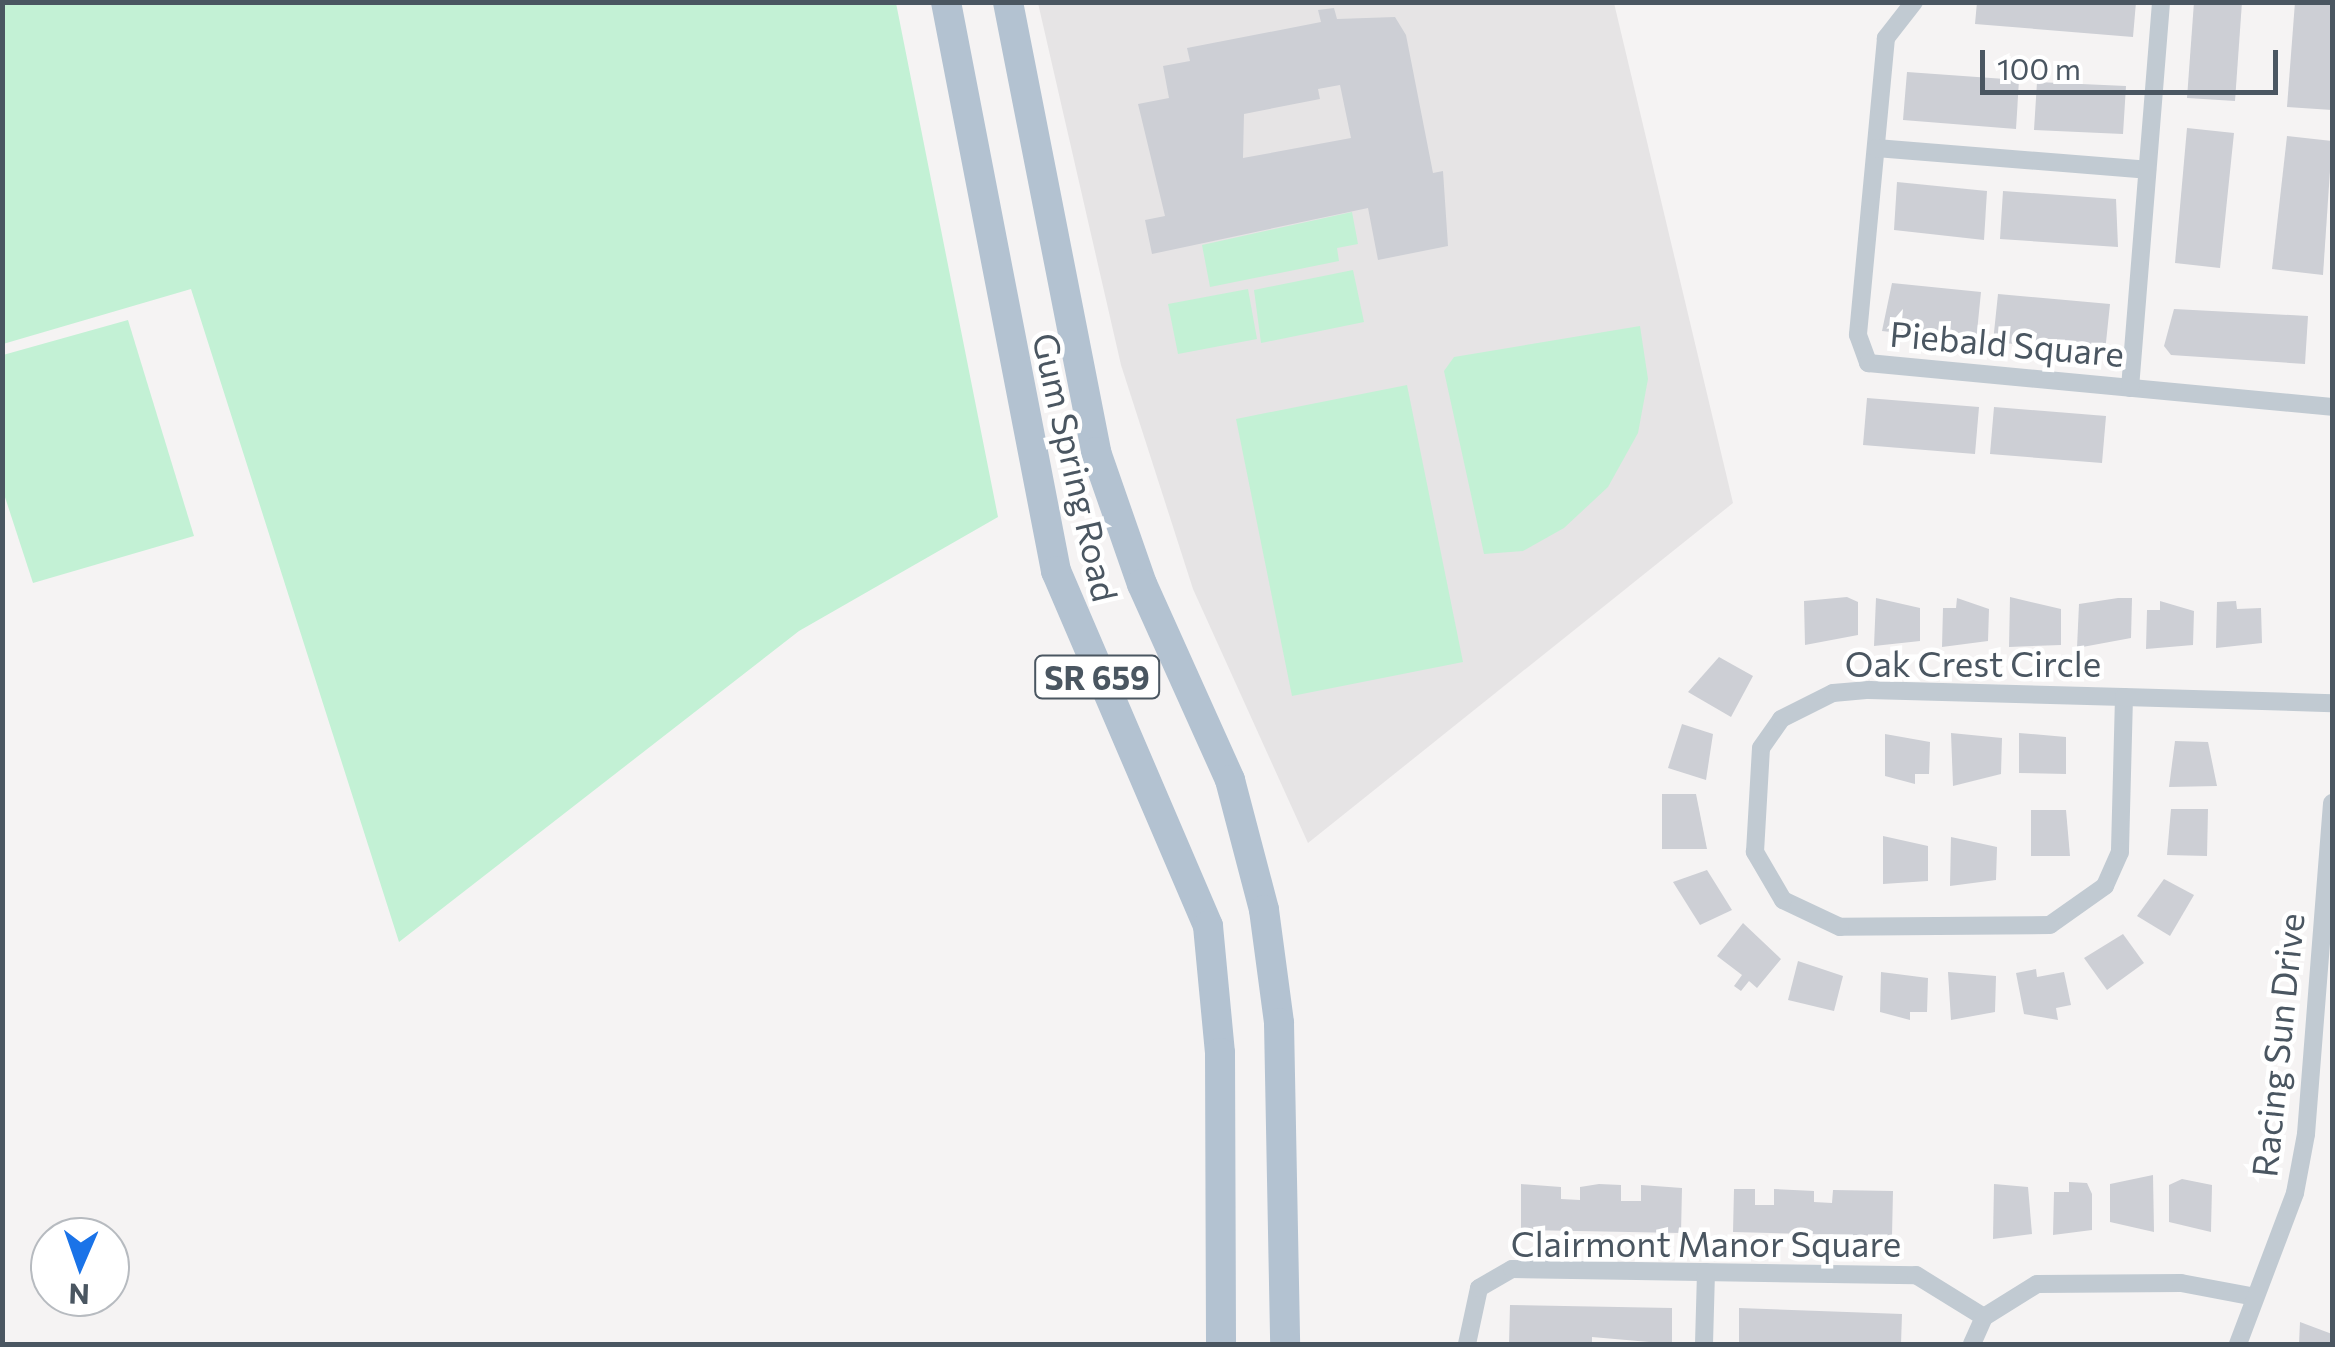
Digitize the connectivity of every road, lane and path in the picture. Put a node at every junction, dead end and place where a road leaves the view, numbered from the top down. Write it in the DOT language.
graph roads {
  1 [pos="946,2"];
  2 [pos="1008,2"];
  3 [pos="1914,2"];
  4 [pos="2161,2"];
  5 [pos="1876,148"];
  6 [pos="2147,170"];
  7 [pos="2130,388"];
  8 [pos="2332,407"];
  9 [pos="2124,697"];
  10 [pos="2332,702"];
  11 [pos="2332,803"];
  12 [pos="1706,1272"];
  13 [pos="2255,1297"];
  14 [pos="1984,1317"];
  15 [pos="1221,1344"];
  16 [pos="1284,1344"];
  17 [pos="1466,1344"];
  18 [pos="1704,1344"];
  19 [pos="1972,1344"];
  20 [pos="2238,1344"];
  1 -- 15 [label="main road, Gum Spring Road / SR 659"];
  2 -- 16 [label="main road, Gum Spring Road / SR 659"];
  3 -- 5 [label="street, Piebald Square"];
  4 -- 6 [label="street"];
  5 -- 6 [label="street"];
  5 -- 7 [label="street, Piebald Square"];
  6 -- 7 [label="street"];
  7 -- 8 [label="street, Piebald Square"];
  9 -- 9 [label="street, Oak Crest Circle"];
  9 -- 10 [label="street, Oak Crest Circle"];
  11 -- 13 [label="street, Racing Sun Drive"];
  12 -- 14 [label="street, Clairmont Manor Square"];
  12 -- 17 [label="street, Clairmont Manor Square"];
  12 -- 18 [label="street"];
  13 -- 14 [label="street"];
  13 -- 20 [label="street, Racing Sun Drive"];
  14 -- 19 [label="street"];
}
